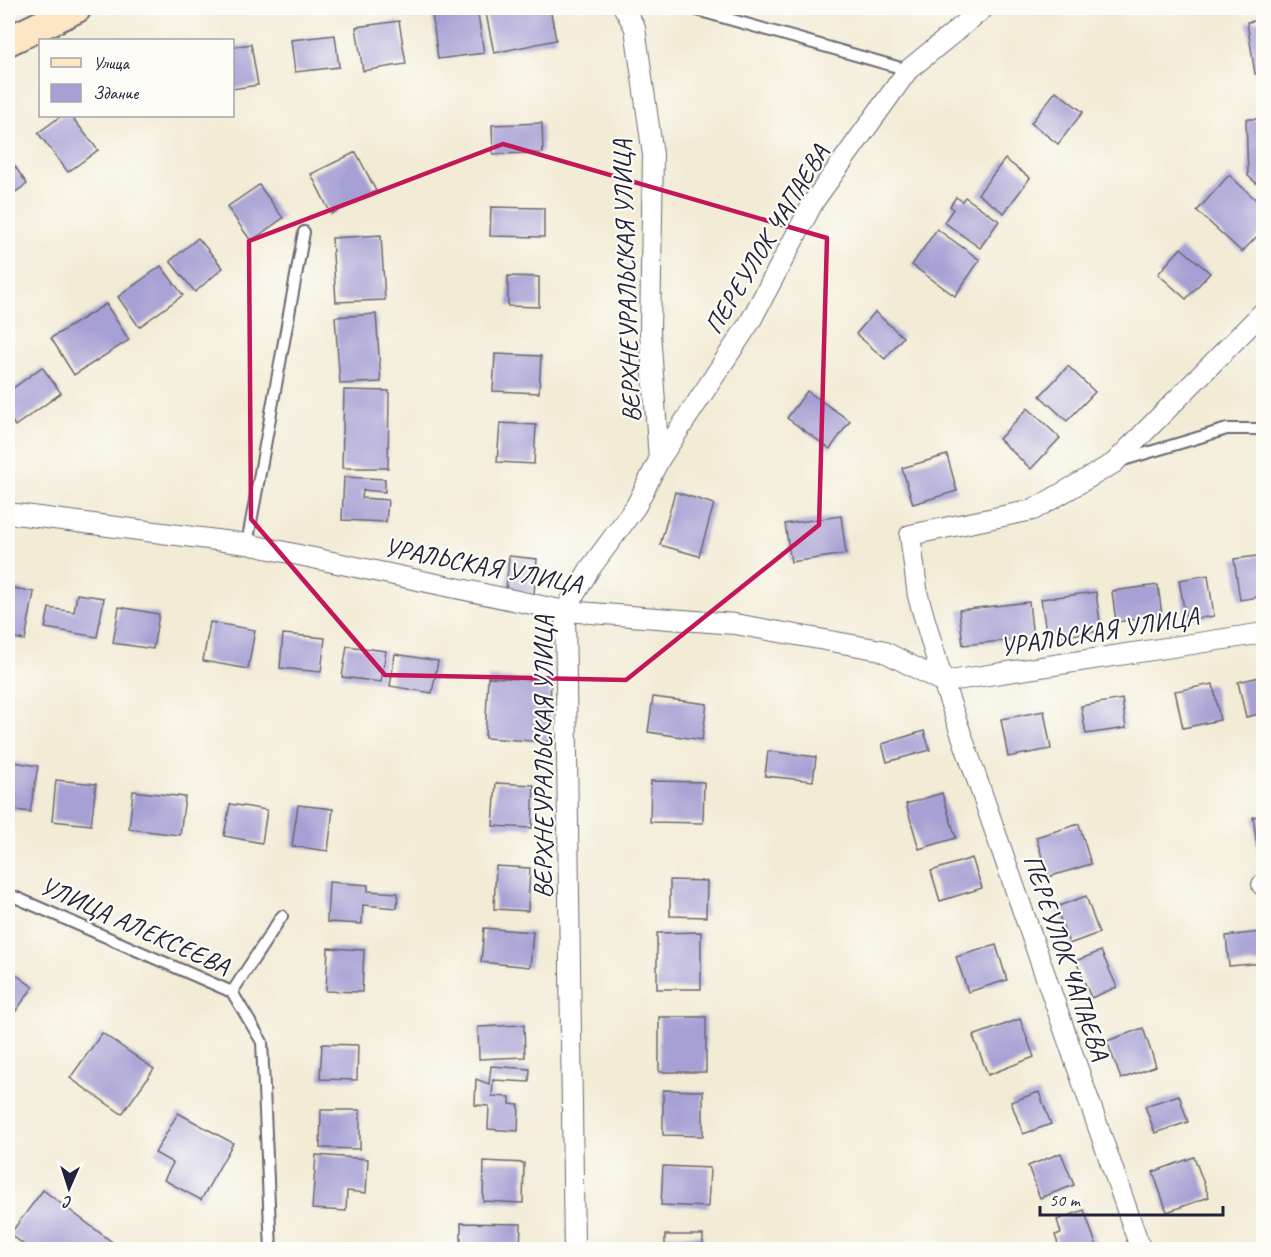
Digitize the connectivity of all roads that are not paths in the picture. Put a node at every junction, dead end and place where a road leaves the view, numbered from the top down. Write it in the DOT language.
graph roads {
  1 [pos="77,8"];
  2 [pos="624,8"];
  3 [pos="690,8"];
  4 [pos="984,8"];
  5 [pos="8,41"];
  6 [pos="908,70"];
  7 [pos="304,232"];
  8 [pos="1263,311"];
  9 [pos="1263,429"];
  10 [pos="659,460"];
  11 [pos="1114,463"];
  12 [pos="8,513"];
  13 [pos="247,544"];
  14 [pos="565,611"];
  15 [pos="1263,633"];
  16 [pos="943,682"];
  17 [pos="8,894"];
  18 [pos="282,916"];
  19 [pos="232,992"];
  20 [pos="271,1250"];
  21 [pos="574,1250"];
  22 [pos="1141,1250"];
  1 -- 5 [label="main road"];
  2 -- 10 [label="street, ВЕРХНЕУРАЛЬСКАЯ УЛИЦА"];
  3 -- 6 [label="lane"];
  4 -- 6 [label="street, ПЕРЕУЛОК ЧАПАЕВА"];
  6 -- 10 [label="street, ПЕРЕУЛОК ЧАПАЕВА"];
  7 -- 13 [label="lane"];
  8 -- 11 [label="street"];
  9 -- 11 [label="lane"];
  10 -- 14 [label="street, ВЕРХНЕУРАЛЬСКАЯ УЛИЦА"];
  11 -- 16 [label="street"];
  12 -- 13 [label="street, УРАЛЬСКАЯ УЛИЦА"];
  13 -- 14 [label="street, УРАЛЬСКАЯ УЛИЦА"];
  14 -- 16 [label="street, УРАЛЬСКАЯ УЛИЦА"];
  14 -- 21 [label="street, ВЕРХНЕУРАЛЬСКАЯ УЛИЦА"];
  15 -- 16 [label="street, УРАЛЬСКАЯ УЛИЦА"];
  16 -- 22 [label="street, ПЕРЕУЛОК ЧАПАЕВА"];
  17 -- 19 [label="lane, УЛИЦА АЛЕКСЕЕВА"];
  18 -- 19 [label="lane"];
  19 -- 20 [label="lane, УЛИЦА АЛЕКСЕЕВА"];
}
